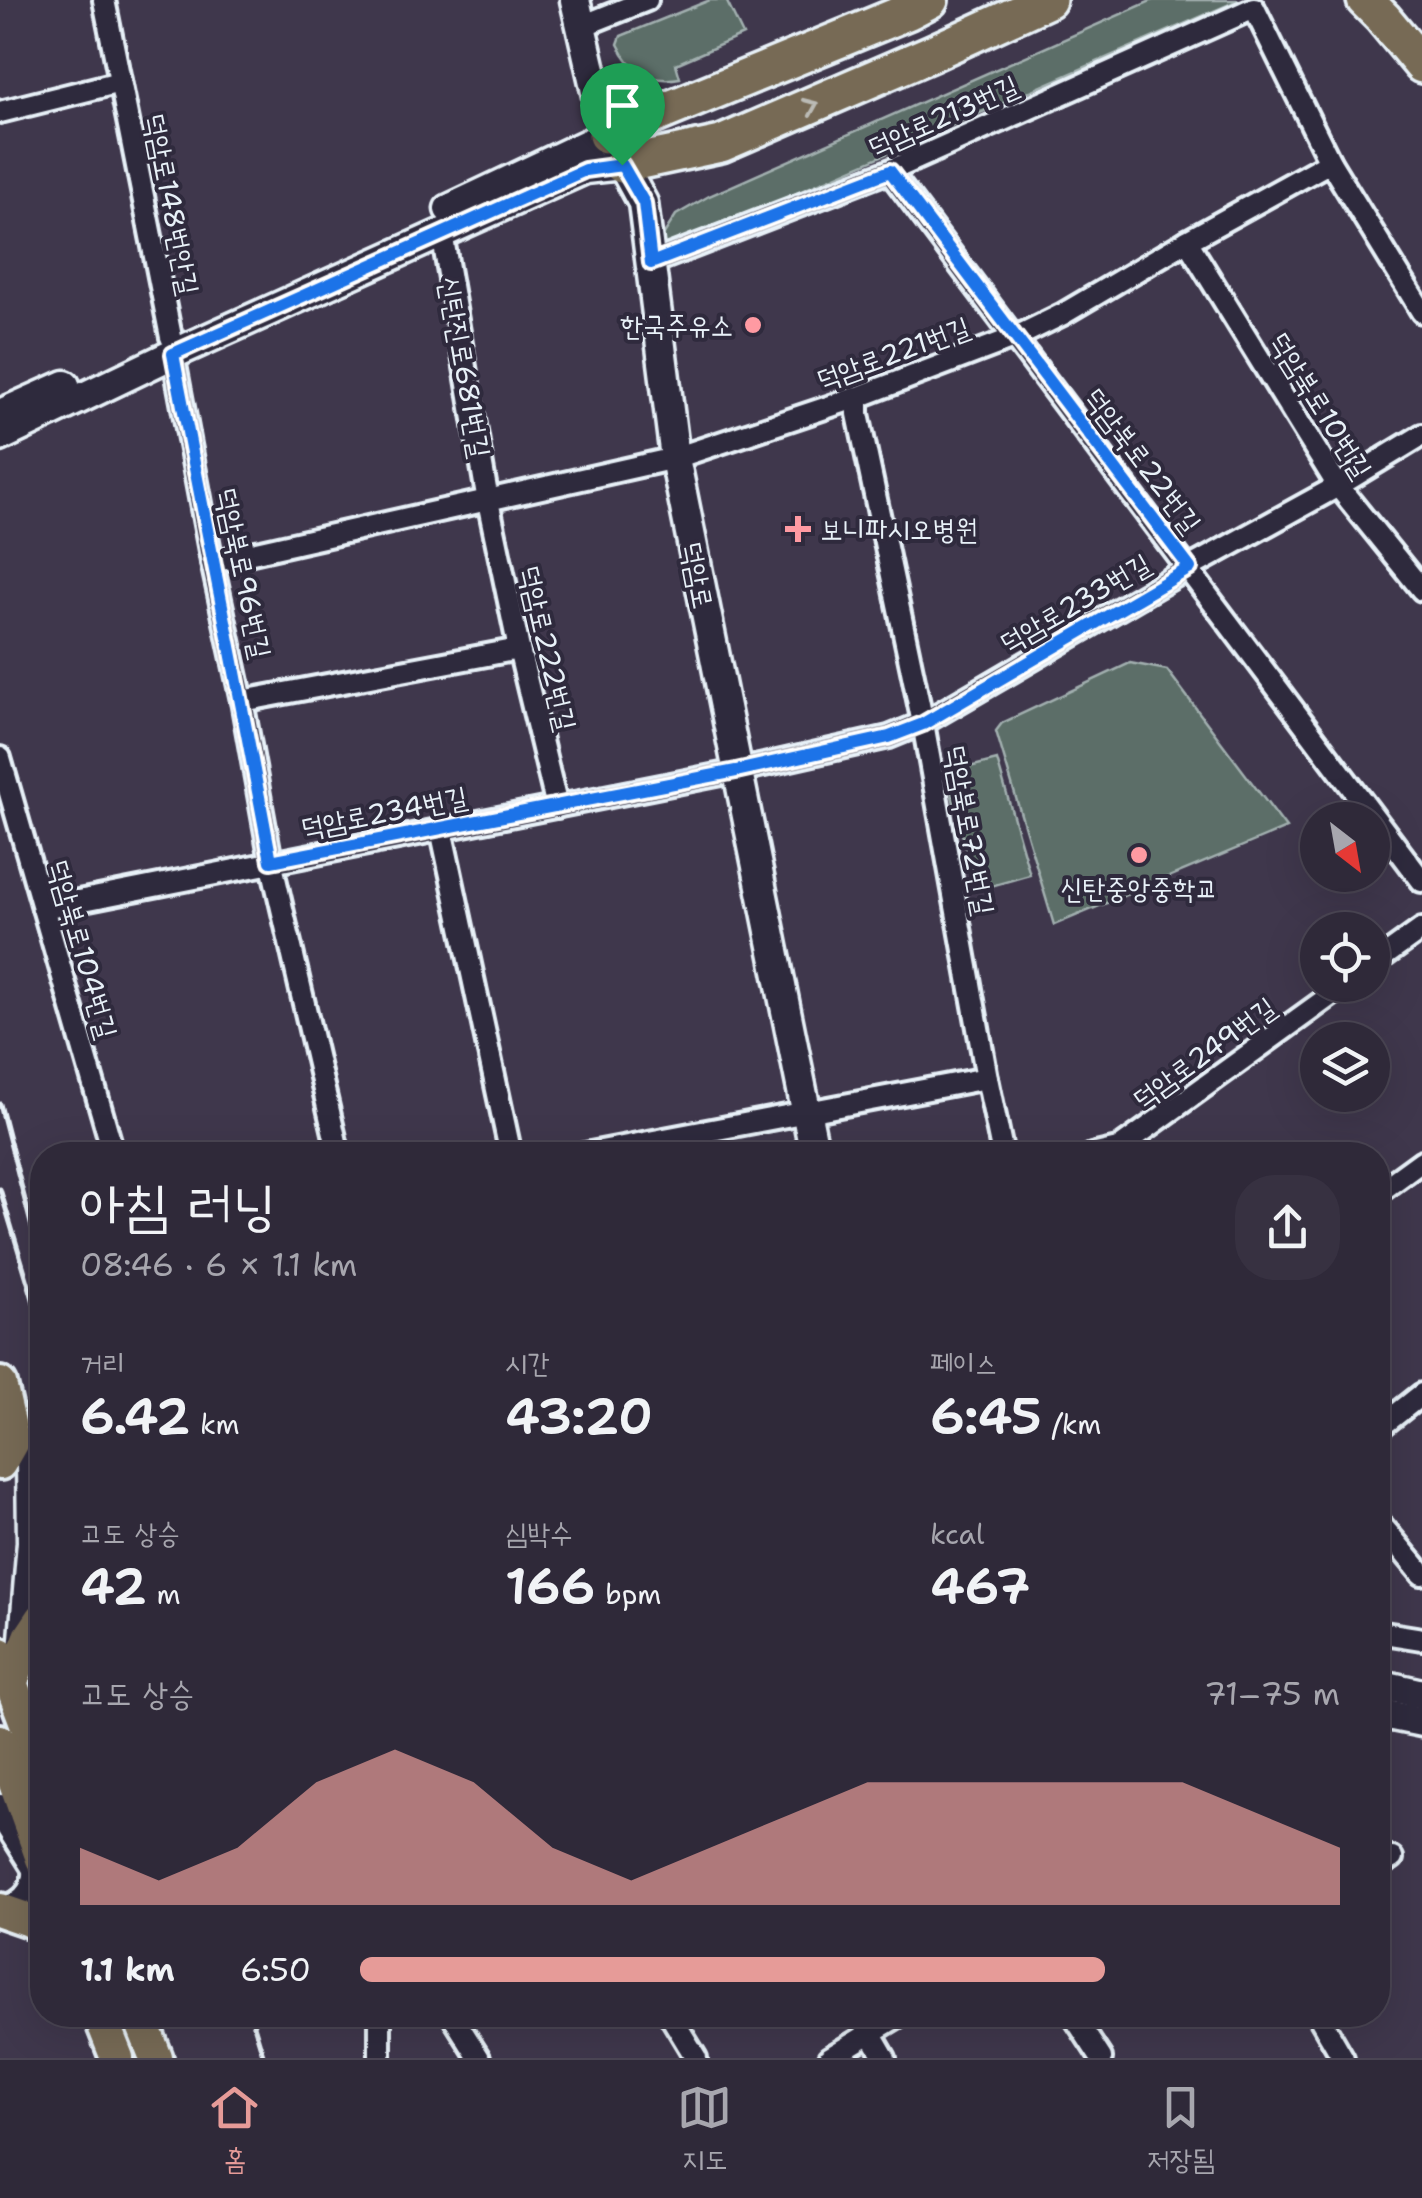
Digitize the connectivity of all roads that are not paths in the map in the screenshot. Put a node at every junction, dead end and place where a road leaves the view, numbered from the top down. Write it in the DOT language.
graph roads {
  1 [pos="104,0"];
  2 [pos="647,0"];
  3 [pos="930,0"];
  4 [pos="1048,0"];
  5 [pos="1365,0"];
  6 [pos="578,13"];
  7 [pos="1422,65"];
  8 [pos="120,82"];
  9 [pos="0,112"];
  10 [pos="614,150"];
  11 [pos="1330,162"];
  12 [pos="890,171"];
  13 [pos="442,232"];
  14 [pos="1187,241"];
  15 [pos="651,263"];
  16 [pos="1422,312"];
  17 [pos="1016,337"];
  18 [pos="172,346"];
  19 [pos="858,397"];
  20 [pos="0,414"];
  21 [pos="1422,435"];
  22 [pos="0,437"];
  23 [pos="675,458"];
  24 [pos="1338,486"];
  25 [pos="488,500"];
  26 [pos="212,562"];
  27 [pos="1190,568"];
  28 [pos="1422,590"];
  29 [pos="519,649"];
  30 [pos="242,700"];
  31 [pos="923,724"];
  32 [pos="0,758"];
  33 [pos="736,771"];
  34 [pos="557,806"];
  35 [pos="441,830"];
  36 [pos="271,861"];
  37 [pos="1422,881"];
  38 [pos="43,908"];
  39 [pos="1422,929"];
  40 [pos="1390,952"];
  41 [pos="1322,1002"];
  42 [pos="986,1078"];
  43 [pos="806,1111"];
  44 [pos="110,1142"];
  45 [pos="336,1142"];
  46 [pos="509,1142"];
  47 [pos="662,1142"];
  48 [pos="813,1142"];
  49 [pos="1000,1142"];
  50 [pos="1133,1142"];
  51 [pos="1422,1161"];
  52 [pos="1390,1184"];
  53 [pos="0,1372"];
  54 [pos="0,1384"];
  55 [pos="1422,1394"];
  56 [pos="1390,1419"];
  57 [pos="15,1461"];
  58 [pos="30,1532"];
  59 [pos="1390,1535"];
  60 [pos="30,1554"];
  61 [pos="1422,1574"];
  62 [pos="1390,1634"];
  63 [pos="30,1636"];
  64 [pos="1422,1639"];
  65 [pos="11,1664"];
  66 [pos="1390,1687"];
  67 [pos="1422,1694"];
  68 [pos="1390,1715"];
  69 [pos="1422,1722"];
  70 [pos="30,1725"];
  71 [pos="0,1741"];
  72 [pos="0,1809"];
  73 [pos="30,1836"];
  74 [pos="30,1851"];
  75 [pos="30,1890"];
  76 [pos="0,1909"];
  77 [pos="30,1920"];
  78 [pos="103,2027"];
  79 [pos="144,2027"];
  80 [pos="380,2027"];
  81 [pos="460,2027"];
  82 [pos="677,2027"];
  83 [pos="862,2027"];
  84 [pos="867,2027"];
  85 [pos="1081,2027"];
  86 [pos="1325,2027"];
  87 [pos="110,2055"];
  88 [pos="156,2058"];
  89 [pos="380,2058"];
  90 [pos="480,2058"];
  91 [pos="696,2058"];
  92 [pos="829,2058"];
  93 [pos="885,2058"];
  94 [pos="1100,2058"];
  95 [pos="1343,2058"];
  1 -- 8 [label="street, 덕암로148번안길"];
  2 -- 6 [label="street"];
  3 -- 10 [label="highway"];
  10 -- 4 [label="highway, one-way"];
  5 -- 7 [label="highway"];
  6 -- 10 [label="street, 덕암로"];
  8 -- 9 [label="street, 덕암로148번안길"];
  8 -- 18 [label="street, 덕암로148번안길"];
  10 -- 13 [label="street, 신탄진로681번길"];
  10 -- 15 [label="street, 덕암로"];
  10 -- 18 [label="street, 신탄진로681번길"];
  11 -- 12 [label="street, 덕암로213번길"];
  11 -- 14 [label="street, 덕암로221번길"];
  11 -- 16 [label="street"];
  12 -- 15 [label="street, 덕암로213번길"];
  12 -- 17 [label="street, 덕암북로22번길"];
  13 -- 18 [label="street, 신탄진로681번길"];
  13 -- 25 [label="street, 신탄진로681번길"];
  14 -- 17 [label="street, 덕암로221번길"];
  14 -- 24 [label="street, 덕암북로10번길"];
  15 -- 23 [label="street, 덕암로"];
  17 -- 19 [label="street, 덕암로221번길"];
  17 -- 27 [label="street, 덕암북로22번길"];
  18 -- 20 [label="street, 신탄진로681번길"];
  18 -- 22 [label="street, 신탄진로681번길"];
  18 -- 26 [label="street, 덕암북로96번길"];
  19 -- 23 [label="street, 덕암로221번길"];
  19 -- 31 [label="street, 덕암북로72번길"];
  21 -- 24 [label="street, 덕암로233번길"];
  23 -- 25 [label="street"];
  23 -- 33 [label="street, 덕암로"];
  24 -- 27 [label="street, 덕암로233번길"];
  24 -- 28 [label="street, 덕암북로10번길"];
  25 -- 26 [label="street"];
  25 -- 29 [label="street, 덕암로222번길"];
  26 -- 30 [label="street, 덕암북로96번길"];
  27 -- 31 [label="street, 덕암로233번길"];
  27 -- 37 [label="street, 덕암북로22번길"];
  29 -- 30 [label="street"];
  29 -- 34 [label="street, 덕암로222번길"];
  30 -- 36 [label="street, 덕암북로96번길"];
  31 -- 33 [label="street, 덕암로233번길"];
  31 -- 42 [label="street, 덕암북로72번길"];
  32 -- 38 [label="street, 덕암북로104번길"];
  33 -- 34 [label="street, 덕암로234번길"];
  33 -- 43 [label="street, 덕암로"];
  34 -- 35 [label="street, 덕암로234번길"];
  35 -- 36 [label="street, 덕암로234번길"];
  35 -- 46 [label="street"];
  36 -- 38 [label="street, 덕암로234번길"];
  36 -- 45 [label="street, 덕암북로96번길"];
  38 -- 44 [label="street, 덕암북로104번길"];
  39 -- 40 [label="street"];
  41 -- 50 [label="street, 덕암로249번길"];
  42 -- 43 [label="street"];
  42 -- 49 [label="street, 덕암북로72번길"];
  43 -- 47 [label="street"];
  43 -- 48 [label="street, 덕암로"];
  51 -- 52 [label="street"];
  53 -- 57 [label="street"];
  54 -- 57 [label="main road"];
  55 -- 56 [label="street"];
  57 -- 58 [label="street"];
  59 -- 61 [label="street"];
  60 -- 65 [label="street"];
  62 -- 64 [label="street"];
  63 -- 65 [label="main road"];
  65 -- 70 [label="main road"];
  66 -- 67 [label="street"];
  68 -- 69 [label="street"];
  71 -- 73 [label="main road"];
  72 -- 74 [label="street"];
  75 -- 76 [label="street"];
  76 -- 77 [label="main road"];
  78 -- 87 [label="main road"];
  79 -- 88 [label="main road"];
  80 -- 89 [label="street"];
  81 -- 90 [label="street"];
  82 -- 91 [label="street"];
  83 -- 92 [label="street"];
  84 -- 93 [label="street"];
  85 -- 94 [label="street"];
  86 -- 95 [label="street"];
}
